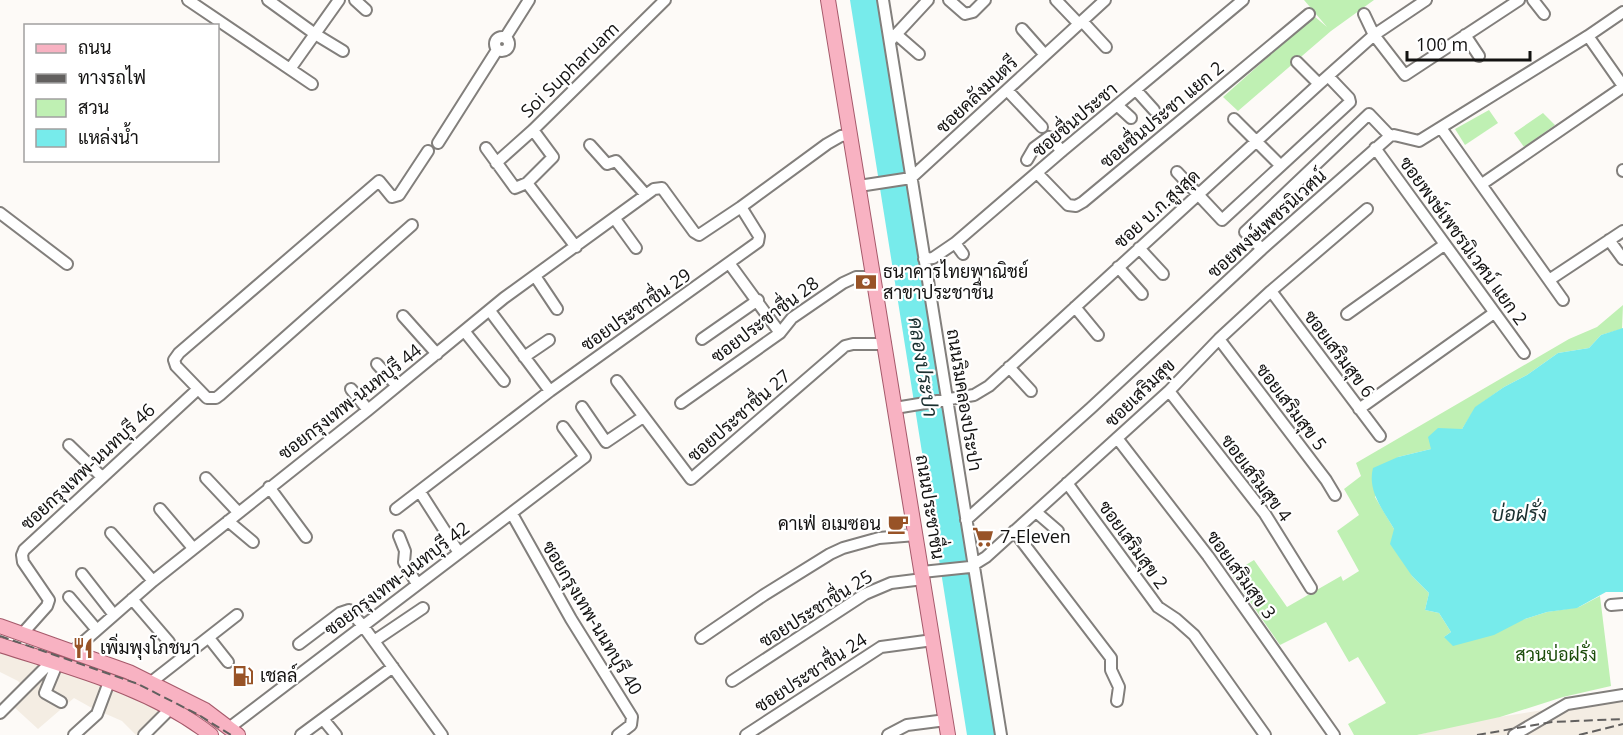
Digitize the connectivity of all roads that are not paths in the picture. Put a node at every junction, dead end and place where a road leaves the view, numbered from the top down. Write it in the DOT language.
graph roads {
  1 [pos="188,0"];
  2 [pos="268,0"];
  3 [pos="339,0"];
  4 [pos="355,0"];
  5 [pos="529,0"];
  6 [pos="665,0"];
  7 [pos="828,0"];
  8 [pos="883,0"];
  9 [pos="928,0"];
  10 [pos="949,0"];
  11 [pos="986,0"];
  12 [pos="1056,0"];
  13 [pos="1105,0"];
  14 [pos="1243,0"];
  15 [pos="1426,0"];
  16 [pos="1519,0"];
  17 [pos="1533,0"];
  18 [pos="366,9"];
  19 [pos="1623,12"];
  20 [pos="1309,14"];
  21 [pos="1364,14"];
  22 [pos="1544,14"];
  23 [pos="1080,22"];
  24 [pos="1022,29"];
  25 [pos="315,34"];
  26 [pos="1374,35"];
  27 [pos="1465,35"];
  28 [pos="1588,36"];
  29 [pos="893,37"];
  30 [pos="1106,47"];
  31 [pos="343,51"];
  32 [pos="919,54"];
  33 [pos="1046,55"];
  34 [pos="1479,56"];
  35 [pos="1297,62"];
  36 [pos="290,69"];
  37 [pos="1328,76"];
  38 [pos="312,84"];
  39 [pos="1319,84"];
  40 [pos="1623,87"];
  41 [pos="1007,90"];
  42 [pos="1136,90"];
  43 [pos="1118,106"];
  44 [pos="1154,110"];
  45 [pos="1131,118"];
  46 [pos="1234,119"];
  47 [pos="1042,127"];
  48 [pos="1441,128"];
  49 [pos="533,130"];
  50 [pos="850,135"];
  51 [pos="1390,136"];
  52 [pos="1256,141"];
  53 [pos="438,143"];
  54 [pos="590,145"];
  55 [pos="486,148"];
  56 [pos="1375,148"];
  57 [pos="428,151"];
  58 [pos="1062,151"];
  59 [pos="1027,160"];
  60 [pos="496,162"];
  61 [pos="1280,165"];
  62 [pos="1177,172"];
  63 [pos="1037,173"];
  64 [pos="909,179"];
  65 [pos="527,183"];
  66 [pos="1482,184"];
  67 [pos="865,185"];
  68 [pos="650,192"];
  69 [pos="1198,194"];
  70 [pos="741,207"];
  71 [pos="1367,209"];
  72 [pos="0,213"];
  73 [pos="615,219"];
  74 [pos="412,225"];
  75 [pos="1623,231"];
  76 [pos="1609,240"];
  77 [pos="955,243"];
  78 [pos="1444,245"];
  79 [pos="576,247"];
  80 [pos="636,248"];
  81 [pos="1139,248"];
  82 [pos="1262,249"];
  83 [pos="963,254"];
  84 [pos="924,259"];
  85 [pos="1623,259"];
  86 [pos="729,263"];
  87 [pos="67,264"];
  88 [pos="1118,267"];
  89 [pos="1163,274"];
  90 [pos="535,276"];
  91 [pos="874,277"];
  92 [pos="1549,280"];
  93 [pos="1271,291"];
  94 [pos="1142,294"];
  95 [pos="758,300"];
  96 [pos="1563,300"];
  97 [pos="1075,307"];
  98 [pos="557,309"];
  99 [pos="490,310"];
  100 [pos="1494,313"];
  101 [pos="1347,314"];
  102 [pos="403,316"];
  103 [pos="465,332"];
  104 [pos="780,333"];
  105 [pos="1098,335"];
  106 [pos="702,339"];
  107 [pos="1219,339"];
  108 [pos="549,340"];
  109 [pos="885,344"];
  110 [pos="1524,353"];
  111 [pos="437,354"];
  112 [pos="524,357"];
  113 [pos="377,364"];
  114 [pos="1009,367"];
  115 [pos="504,381"];
  116 [pos="617,381"];
  117 [pos="397,386"];
  118 [pos="351,388"];
  119 [pos="198,389"];
  120 [pos="550,391"];
  121 [pos="1031,391"];
  122 [pos="1168,391"];
  123 [pos="946,400"];
  124 [pos="681,403"];
  125 [pos="582,407"];
  126 [pos="895,408"];
  127 [pos="368,410"];
  128 [pos="1359,410"];
  129 [pos="644,417"];
  130 [pos="563,427"];
  131 [pos="1380,436"];
  132 [pos="1117,438"];
  133 [pos="69,445"];
  134 [pos="102,477"];
  135 [pos="206,478"];
  136 [pos="1067,483"];
  137 [pos="269,488"];
  138 [pos="420,492"];
  139 [pos="1335,495"];
  140 [pos="160,509"];
  141 [pos="396,509"];
  142 [pos="238,512"];
  143 [pos="1035,512"];
  144 [pos="512,514"];
  145 [pos="966,520"];
  146 [pos="228,521"];
  147 [pos="1014,531"];
  148 [pos="1058,531"];
  149 [pos="111,533"];
  150 [pos="916,535"];
  151 [pos="399,536"];
  152 [pos="306,537"];
  153 [pos="253,542"];
  154 [pos="193,549"];
  155 [pos="459,553"];
  156 [pos="972,566"];
  157 [pos="82,573"];
  158 [pos="922,575"];
  159 [pos="153,581"];
  160 [pos="417,584"];
  161 [pos="1311,588"];
  162 [pos="69,597"];
  163 [pos="132,599"];
  164 [pos="1623,604"];
  165 [pos="1611,605"];
  166 [pos="423,608"];
  167 [pos="114,615"];
  168 [pos="237,615"];
  169 [pos="0,626"];
  170 [pos="363,626"];
  171 [pos="97,630"];
  172 [pos="22,634"];
  173 [pos="209,638"];
  174 [pos="701,638"];
  175 [pos="933,640"];
  176 [pos="374,641"];
  177 [pos="169,642"];
  178 [pos="299,644"];
  179 [pos="0,645"];
  180 [pos="73,651"];
  181 [pos="228,662"];
  182 [pos="54,663"];
  183 [pos="104,663"];
  184 [pos="393,667"];
  185 [pos="104,680"];
  186 [pos="732,681"];
  187 [pos="150,683"];
  188 [pos="1623,695"];
  189 [pos="1117,701"];
  190 [pos="61,702"];
  191 [pos="170,709"];
  192 [pos="0,713"];
  193 [pos="323,719"];
  194 [pos="946,720"];
  195 [pos="234,732"];
  196 [pos="74,735"];
  197 [pos="144,735"];
  198 [pos="211,735"];
  199 [pos="301,735"];
  200 [pos="336,735"];
  201 [pos="442,735"];
  202 [pos="618,735"];
  203 [pos="746,735"];
  204 [pos="888,735"];
  205 [pos="948,735"];
  206 [pos="1001,735"];
  207 [pos="1265,735"];
  208 [pos="1334,735"];
  209 [pos="1514,735"];
  1 -- 36 [label="street"];
  2 -- 25 [label="street"];
  3 -- 25 [label="street"];
  4 -- 18 [label="street"];
  5 -- 53 [label="street"];
  6 -- 49 [label="street, Soi Supharuam"];
  7 -- 50 [label="main road, ถนนประชาชื่น"];
  8 -- 29 [label="street, ถนนริมคลองประปา"];
  9 -- 29 [label="street"];
  10 -- 11 [label="street"];
  12 -- 23 [label="street"];
  13 -- 23 [label="street, ซอยคลังมนตรี"];
  14 -- 42 [label="street, ซอยชื่นประชา"];
  15 -- 26 [label="street, ซอย บ.ก.สูงสุด"];
  16 -- 27 [label="street"];
  17 -- 22 [label="street"];
  19 -- 28 [label="street"];
  20 -- 63 [label="street, ซอยชื่นประชา แยก 2"];
  21 -- 26 [label="street"];
  23 -- 30 [label="street"];
  23 -- 33 [label="street, ซอยคลังมนตรี"];
  24 -- 33 [label="street"];
  25 -- 31 [label="street"];
  25 -- 36 [label="street"];
  26 -- 27 [label="street"];
  26 -- 37 [label="street, ซอย บ.ก.สูงสุด"];
  27 -- 34 [label="street"];
  28 -- 40 [label="street"];
  28 -- 48 [label="street"];
  29 -- 32 [label="street"];
  29 -- 64 [label="street, ถนนริมคลองประปา"];
  33 -- 41 [label="street, ซอยคลังมนตรี"];
  35 -- 39 [label="street"];
  36 -- 38 [label="street"];
  37 -- 39 [label="street, ซอย บ.ก.สูงสุด"];
  37 -- 61 [label="street"];
  39 -- 52 [label="street, ซอย บ.ก.สูงสุด"];
  40 -- 66 [label="street"];
  41 -- 47 [label="street"];
  41 -- 64 [label="street, ซอยคลังมนตรี"];
  42 -- 43 [label="street, ซอยชื่นประชา"];
  42 -- 44 [label="street"];
  43 -- 45 [label="street"];
  43 -- 58 [label="street, ซอยชื่นประชา"];
  46 -- 52 [label="street"];
  48 -- 51 [label="street"];
  48 -- 66 [label="street"];
  49 -- 60 [label="street, Soi Supharuam"];
  49 -- 65 [label="street"];
  50 -- 67 [label="main road, ถนนประชาชื่น"];
  50 -- 70 [label="street"];
  51 -- 56 [label="street, ซอยพงษ์เพชรนิเวศน์"];
  51 -- 82 [label="street"];
  52 -- 61 [label="street"];
  52 -- 69 [label="street, ซอย บ.ก.สูงสุด"];
  54 -- 68 [label="street"];
  55 -- 60 [label="street"];
  56 -- 78 [label="street, ซอยพงษ์เพชรนิเวศน์ แยก 2"];
  56 -- 82 [label="street, ซอยพงษ์เพชรนิเวศน์"];
  57 -- 119 [label="street"];
  58 -- 59 [label="street"];
  58 -- 63 [label="street, ซอยชื่นประชา"];
  60 -- 65 [label="street"];
  61 -- 69 [label="street"];
  62 -- 69 [label="street"];
  63 -- 77 [label="street, ซอยชื่นประชา"];
  64 -- 67 [label="street"];
  64 -- 84 [label="street, ถนนริมคลองประปา"];
  65 -- 79 [label="street"];
  66 -- 92 [label="street"];
  67 -- 91 [label="main road, ถนนประชาชื่น"];
  68 -- 70 [label="street"];
  68 -- 73 [label="street, ซอยกรุงเทพ-นนทบุรี 44"];
  69 -- 81 [label="street, ซอย บ.ก.สูงสุด"];
  70 -- 86 [label="street, ซอยประชาชื่น 29"];
  71 -- 93 [label="street, ซอยเสริมสุข"];
  72 -- 87 [label="street"];
  73 -- 79 [label="street, ซอยกรุงเทพ-นนทบุรี 44"];
  73 -- 80 [label="street"];
  74 -- 119 [label="street"];
  75 -- 76 [label="street"];
  76 -- 85 [label="street"];
  76 -- 92 [label="street"];
  77 -- 83 [label="street"];
  77 -- 84 [label="street, ซอยชื่นประชา"];
  78 -- 100 [label="street, ซอยพงษ์เพชรนิเวศน์ แยก 2"];
  78 -- 101 [label="street"];
  79 -- 90 [label="street, ซอยกรุงเทพ-นนทบุรี 44"];
  81 -- 88 [label="street, ซอย บ.ก.สูงสุด"];
  81 -- 89 [label="street"];
  82 -- 145 [label="street, ซอยพงษ์เพชรนิเวศน์"];
  84 -- 123 [label="street, ถนนริมคลองประปา"];
  86 -- 95 [label="street"];
  86 -- 120 [label="street, ซอยประชาชื่น 29"];
  88 -- 94 [label="street"];
  88 -- 97 [label="street, ซอย บ.ก.สูงสุด"];
  90 -- 98 [label="street"];
  90 -- 99 [label="street, ซอยกรุงเทพ-นนทบุรี 44"];
  91 -- 104 [label="street, ซอยประชาชื่น 28"];
  91 -- 109 [label="main road, ถนนประชาชื่น"];
  92 -- 96 [label="street"];
  93 -- 107 [label="street, ซอยเสริมสุข"];
  93 -- 128 [label="street, ซอยเสริมสุข 6"];
  95 -- 104 [label="street"];
  95 -- 106 [label="street"];
  97 -- 105 [label="street"];
  97 -- 114 [label="street, ซอย บ.ก.สูงสุด"];
  99 -- 103 [label="street, ซอยกรุงเทพ-นนทบุรี 44"];
  99 -- 112 [label="street"];
  100 -- 110 [label="street, ซอยพงษ์เพชรนิเวศน์ แยก 2"];
  100 -- 128 [label="street"];
  102 -- 111 [label="street"];
  103 -- 111 [label="street, ซอยกรุงเทพ-นนทบุรี 44"];
  103 -- 115 [label="street"];
  104 -- 124 [label="street, ซอยประชาชื่น 28"];
  107 -- 122 [label="street, ซอยเสริมสุข"];
  107 -- 139 [label="street, ซอยเสริมสุข 5"];
  108 -- 112 [label="street"];
  109 -- 126 [label="main road, ถนนประชาชื่น"];
  109 -- 129 [label="street, ซอยประชาชื่น 27"];
  111 -- 117 [label="street, ซอยกรุงเทพ-นนทบุรี 44"];
  112 -- 120 [label="street"];
  113 -- 117 [label="street"];
  114 -- 121 [label="street"];
  114 -- 123 [label="street, ซอย บ.ก.สูงสุด"];
  116 -- 129 [label="street, ซอยประชาชื่น 27"];
  117 -- 127 [label="street, ซอยกรุงเทพ-นนทบุรี 44"];
  118 -- 127 [label="street"];
  119 -- 134 [label="street, ซอยกรุงเทพ-นนทบุรี 46"];
  120 -- 138 [label="street, ซอยประชาชื่น 29"];
  122 -- 132 [label="street, ซอยเสริมสุข"];
  122 -- 161 [label="street, ซอยเสริมสุข 4"];
  123 -- 126 [label="street, ซอย บ.ก.สูงสุด"];
  123 -- 145 [label="street, ถนนริมคลองประปา"];
  125 -- 129 [label="street"];
  126 -- 150 [label="main road, ถนนประชาชื่น"];
  127 -- 137 [label="street, ซอยกรุงเทพ-นนทบุรี 44"];
  128 -- 131 [label="street, ซอยเสริมสุข 6"];
  130 -- 144 [label="street, ซอยกรุงเทพ-นนทบุรี 42"];
  132 -- 136 [label="street, ซอยเสริมสุข"];
  132 -- 208 [label="street, ซอยเสริมสุข 3"];
  133 -- 134 [label="street"];
  134 -- 172 [label="street, ซอยกรุงเทพ-นนทบุรี 46"];
  135 -- 142 [label="street"];
  136 -- 143 [label="street, ซอยเสริมสุข"];
  136 -- 207 [label="street, ซอยเสริมสุข 2"];
  137 -- 142 [label="street, ซอยกรุงเทพ-นนทบุรี 44"];
  137 -- 152 [label="street"];
  138 -- 141 [label="street, ซอยประชาชื่น 29"];
  138 -- 155 [label="street"];
  140 -- 154 [label="street"];
  142 -- 146 [label="street, ซอยกรุงเทพ-นนทบุรี 44"];
  143 -- 147 [label="street, ซอยเสริมสุข"];
  143 -- 148 [label="street"];
  144 -- 155 [label="street, ซอยกรุงเทพ-นนทบุรี 42"];
  144 -- 202 [label="street, ซอยกรุงเทพ-นนทบุรี 40"];
  145 -- 156 [label="street, ถนนริมคลองประปา"];
  146 -- 153 [label="street"];
  146 -- 154 [label="street, ซอยกรุงเทพ-นนทบุรี 44"];
  147 -- 156 [label="street, ซอยเสริมสุข"];
  147 -- 189 [label="street"];
  149 -- 159 [label="street"];
  150 -- 158 [label="main road, ถนนประชาชื่น"];
  150 -- 174 [label="street"];
  151 -- 160 [label="street"];
  154 -- 159 [label="street, ซอยกรุงเทพ-นนทบุรี 44"];
  155 -- 160 [label="street, ซอยกรุงเทพ-นนทบุรี 42"];
  156 -- 158 [label="street"];
  156 -- 206 [label="street, ถนนริมคลองประปา"];
  157 -- 167 [label="street"];
  158 -- 175 [label="main road, ถนนประชาชื่น"];
  158 -- 186 [label="street, ซอยประชาชื่น 25"];
  159 -- 163 [label="street, ซอยกรุงเทพ-นนทบุรี 44"];
  160 -- 170 [label="street, ซอยกรุงเทพ-นนทบุรี 42"];
  162 -- 171 [label="street"];
  163 -- 167 [label="street, ซอยกรุงเทพ-นนทบุรี 44"];
  163 -- 177 [label="street"];
  164 -- 165 [label="street"];
  166 -- 176 [label="street"];
  167 -- 171 [label="street, ซอยกรุงเทพ-นนทบุรี 44"];
  168 -- 173 [label="street"];
  169 -- 172 [label="main road"];
  170 -- 176 [label="street"];
  170 -- 178 [label="street"];
  170 -- 195 [label="street, ซอยกรุงเทพ-นนทบุรี 42"];
  171 -- 180 [label="street, ซอยกรุงเทพ-นนทบุรี 44"];
  172 -- 180 [label="main road"];
  173 -- 181 [label="street"];
  173 -- 187 [label="street"];
  175 -- 194 [label="main road, ถนนประชาชื่น"];
  175 -- 203 [label="street, ซอยประชาชื่น 24"];
  176 -- 184 [label="street"];
  179 -- 182 [label="main road"];
  180 -- 183 [label="main road"];
  182 -- 185 [label="main road"];
  182 -- 190 [label="street"];
  182 -- 192 [label="street"];
  183 -- 185 [label="main road"];
  183 -- 187 [label="main road"];
  184 -- 193 [label="street"];
  184 -- 201 [label="street"];
  185 -- 191 [label="main road"];
  185 -- 196 [label="street"];
  187 -- 195 [label="main road"];
  188 -- 209 [label="street"];
  191 -- 197 [label="street"];
  191 -- 198 [label="main road"];
  193 -- 199 [label="street"];
  193 -- 200 [label="street"];
  194 -- 204 [label="street"];
  194 -- 205 [label="main road, ถนนประชาชื่น"];
}
